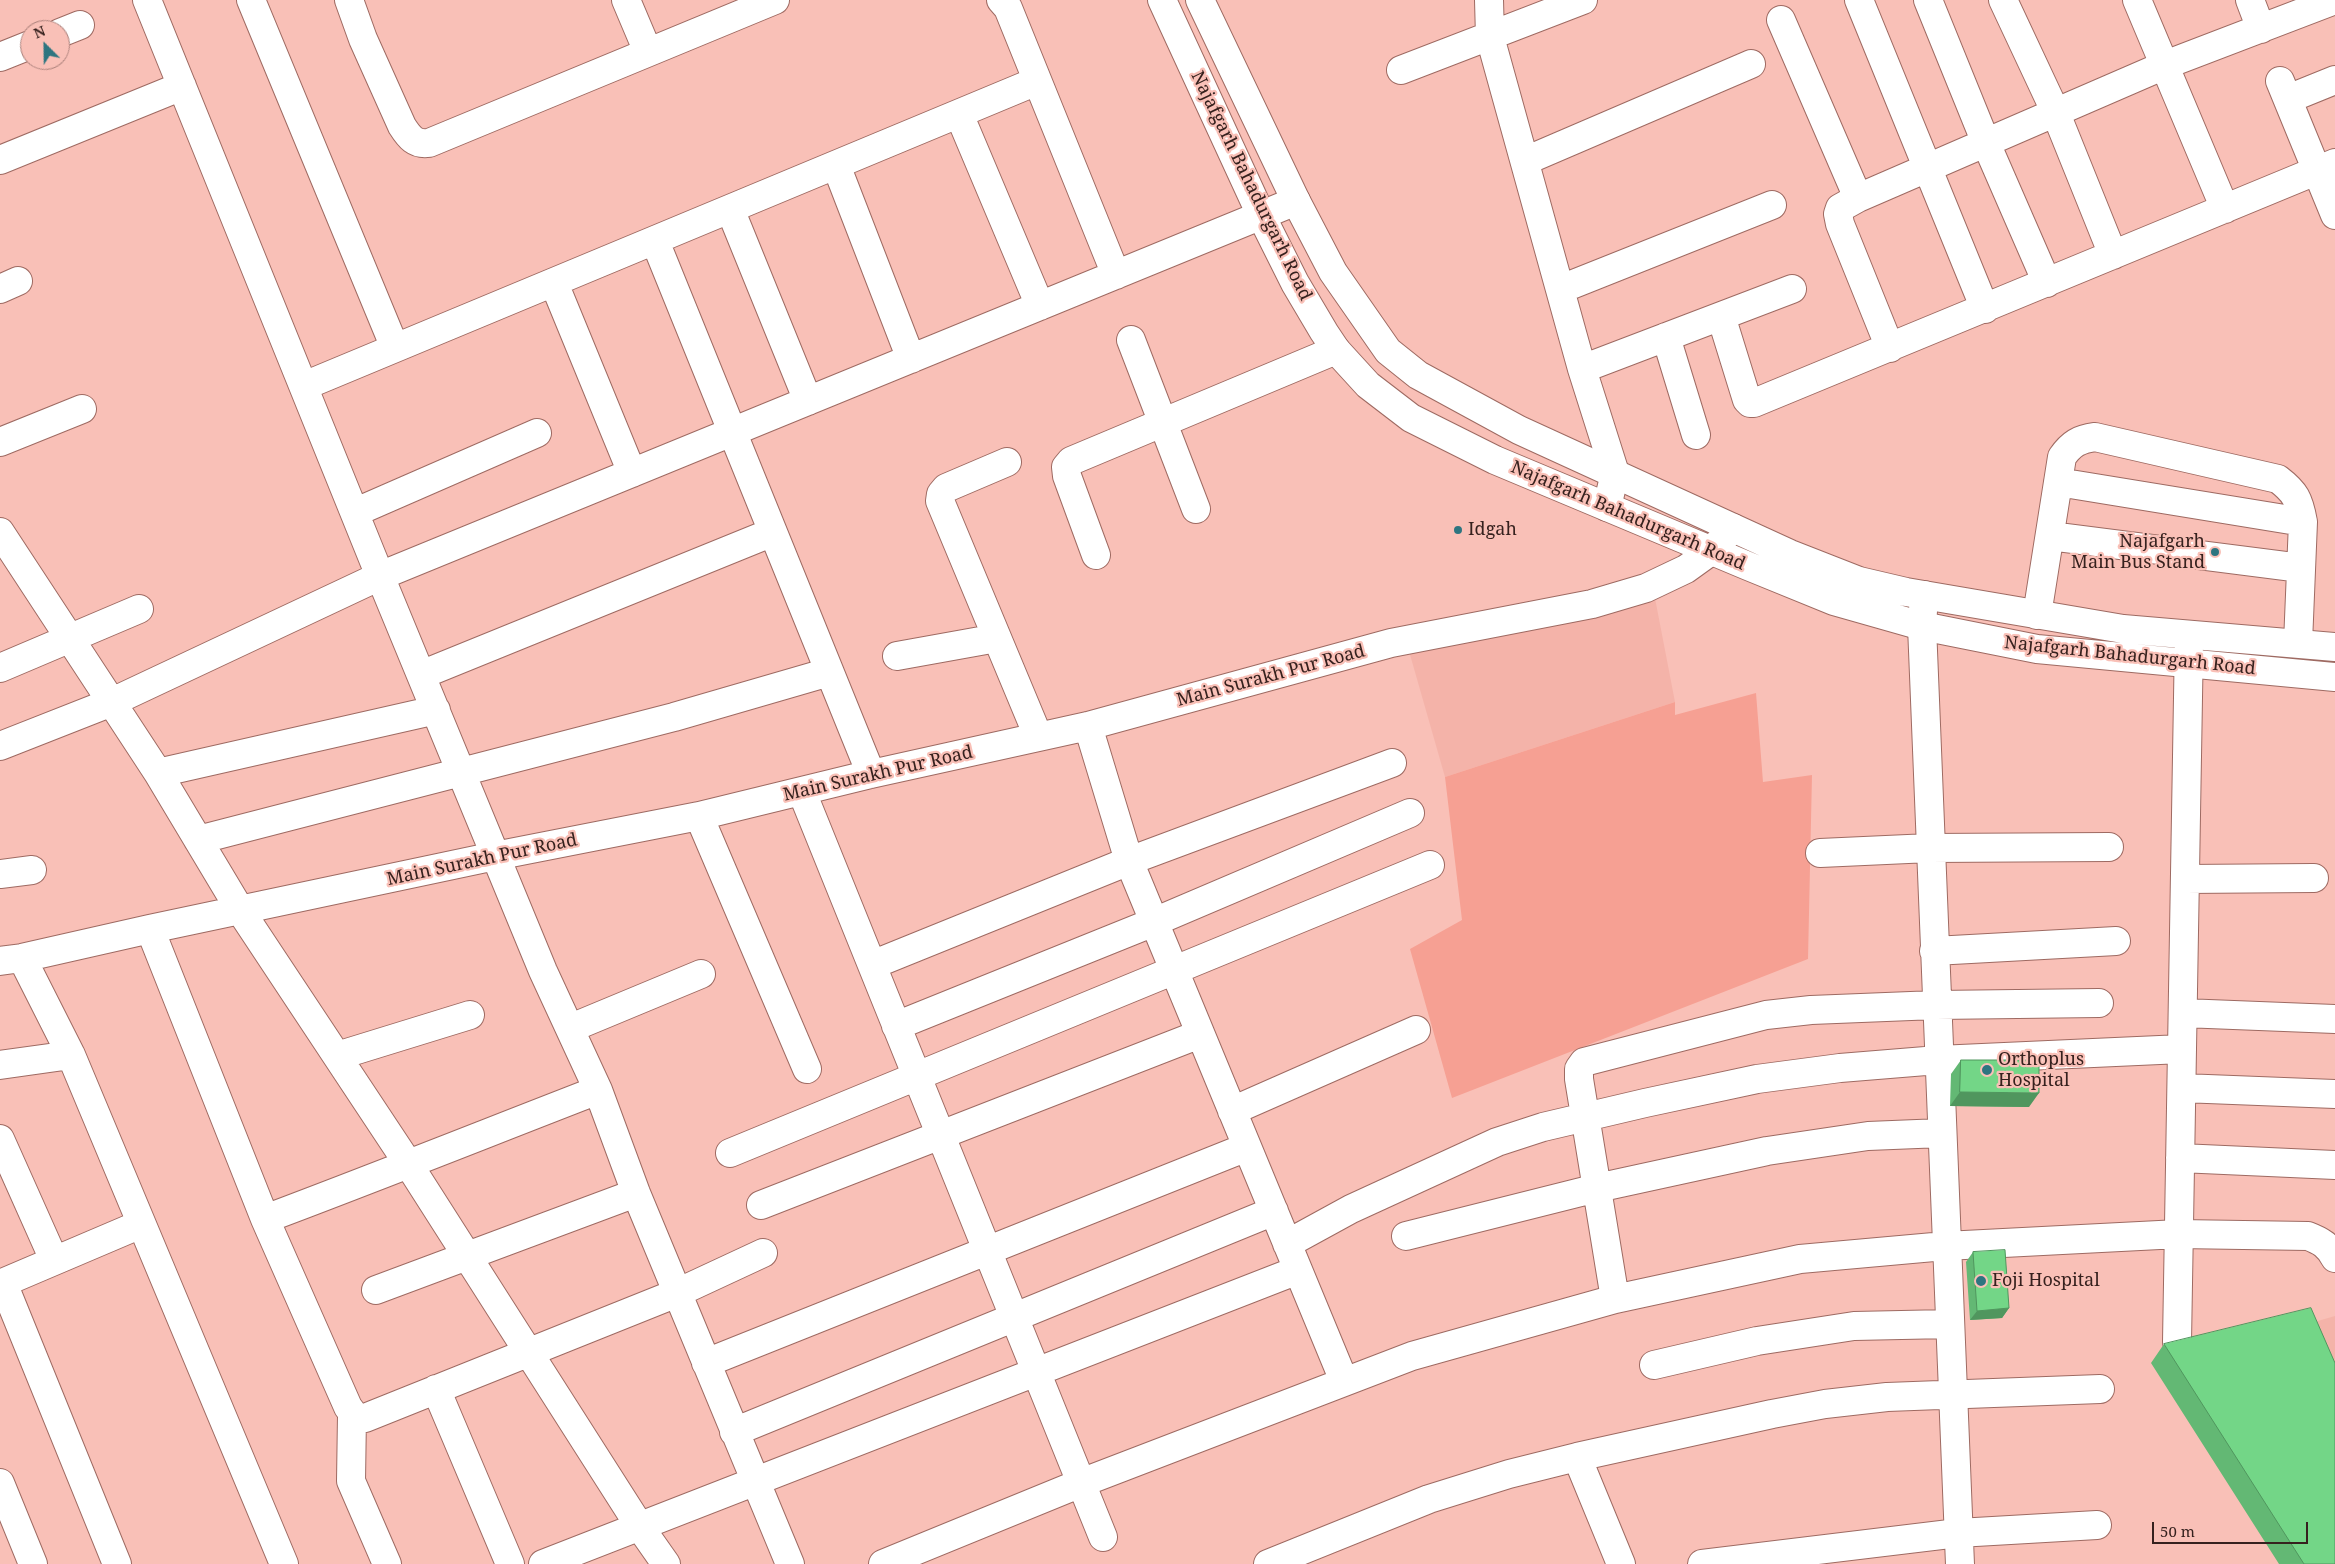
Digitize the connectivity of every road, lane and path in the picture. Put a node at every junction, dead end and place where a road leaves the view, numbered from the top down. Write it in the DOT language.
graph roads {
  1 [pos="147,0"];
  2 [pos="251,0"];
  3 [pos="349,0"];
  4 [pos="626,0"];
  5 [pos="774,0"];
  6 [pos="1001,0"];
  7 [pos="1162,0"];
  8 [pos="1200,0"];
  9 [pos="1489,0"];
  10 [pos="1583,0"];
  11 [pos="1859,0"];
  12 [pos="1928,0"];
  13 [pos="2003,0"];
  14 [pos="2138,0"];
  15 [pos="2250,0"];
  16 [pos="2335,0"];
  17 [pos="1781,20"];
  18 [pos="2262,29"];
  19 [pos="1490,37"];
  20 [pos="20,49"];
  21 [pos="648,52"];
  22 [pos="0,57"];
  23 [pos="1751,64"];
  24 [pos="2165,65"];
  25 [pos="1401,70"];
  26 [pos="2335,80"];
  27 [pos="1037,81"];
  28 [pos="182,86"];
  29 [pos="2055,112"];
  30 [pos="959,114"];
  31 [pos="1986,143"];
  32 [pos="0,160"];
  33 [pos="1525,161"];
  34 [pos="836,165"];
  35 [pos="2326,167"];
  36 [pos="1928,169"];
  37 [pos="1858,198"];
  38 [pos="1296,201"];
  39 [pos="1772,205"];
  40 [pos="730,209"];
  41 [pos="2225,209"];
  42 [pos="1261,215"];
  43 [pos="2335,215"];
  44 [pos="655,241"];
  45 [pos="2113,255"];
  46 [pos="1116,275"];
  47 [pos="554,283"];
  48 [pos="2047,283"];
  49 [pos="1560,289"];
  50 [pos="1792,289"];
  51 [pos="1040,306"];
  52 [pos="1985,308"];
  53 [pos="1721,316"];
  54 [pos="1666,337"];
  55 [pos="1131,340"];
  56 [pos="395,348"];
  57 [pos="1890,348"];
  58 [pos="1336,350"];
  59 [pos="911,359"];
  60 [pos="1582,368"];
  61 [pos="304,386"];
  62 [pos="808,401"];
  63 [pos="82,410"];
  64 [pos="1163,422"];
  65 [pos="732,432"];
  66 [pos="537,433"];
  67 [pos="1696,435"];
  68 [pos="0,442"];
  69 [pos="1007,462"];
  70 [pos="632,473"];
  71 [pos="1615,473"];
  72 [pos="2058,482"];
  73 [pos="1607,507"];
  74 [pos="1196,509"];
  75 [pos="356,512"];
  76 [pos="2303,522"];
  77 [pos="1733,528"];
  78 [pos="0,532"];
  79 [pos="773,532"];
  80 [pos="2050,536"];
  81 [pos="1711,550"];
  82 [pos="1096,555"];
  83 [pos="2301,568"];
  84 [pos="380,576"];
  85 [pos="1924,595"];
  86 [pos="139,608"];
  87 [pos="2037,615"];
  88 [pos="1922,626"];
  89 [pos="2190,635"];
  90 [pos="997,638"];
  91 [pos="69,639"];
  92 [pos="2298,643"];
  93 [pos="2335,647"];
  94 [pos="897,656"];
  95 [pos="2189,662"];
  96 [pos="0,668"];
  97 [pos="829,672"];
  98 [pos="422,674"];
  99 [pos="2335,677"];
  100 [pos="112,702"];
  101 [pos="436,710"];
  102 [pos="1088,726"];
  103 [pos="1038,736"];
  104 [pos="0,746"];
  105 [pos="1392,763"];
  106 [pos="461,771"];
  107 [pos="158,773"];
  108 [pos="871,774"];
  109 [pos="802,792"];
  110 [pos="1410,813"];
  111 [pos="699,816"];
  112 [pos="198,840"];
  113 [pos="2110,847"];
  114 [pos="1930,848"];
  115 [pos="1820,853"];
  116 [pos="496,856"];
  117 [pos="1129,862"];
  118 [pos="1430,865"];
  119 [pos="32,870"];
  120 [pos="0,874"];
  121 [pos="2185,878"];
  122 [pos="2314,878"];
  123 [pos="240,910"];
  124 [pos="1154,922"];
  125 [pos="150,929"];
  126 [pos="2116,941"];
  127 [pos="1934,952"];
  128 [pos="11,960"];
  129 [pos="872,965"];
  130 [pos="1174,970"];
  131 [pos="701,974"];
  132 [pos="2098,1003"];
  133 [pos="1936,1005"];
  134 [pos="2183,1013"];
  135 [pos="470,1016"];
  136 [pos="2335,1019"];
  137 [pos="896,1026"];
  138 [pos="571,1028"];
  139 [pos="1416,1030"];
  140 [pos="1200,1034"];
  141 [pos="2182,1049"];
  142 [pos="71,1055"];
  143 [pos="337,1056"];
  144 [pos="1938,1060"];
  145 [pos="0,1065"];
  146 [pos="807,1068"];
  147 [pos="916,1076"];
  148 [pos="2182,1088"];
  149 [pos="598,1090"];
  150 [pos="2335,1094"];
  151 [pos="1232,1111"];
  152 [pos="1585,1116"];
  153 [pos="1942,1133"];
  154 [pos="940,1135"];
  155 [pos="0,1139"];
  156 [pos="1247,1147"];
  157 [pos="730,1153"];
  158 [pos="2180,1158"];
  159 [pos="409,1165"];
  160 [pos="2335,1165"];
  161 [pos="1596,1188"];
  162 [pos="636,1193"];
  163 [pos="761,1205"];
  164 [pos="1274,1211"];
  165 [pos="265,1219"];
  166 [pos="141,1224"];
  167 [pos="2180,1234"];
  168 [pos="1406,1236"];
  169 [pos="1287,1244"];
  170 [pos="1945,1246"];
  171 [pos="987,1250"];
  172 [pos="763,1253"];
  173 [pos="468,1257"];
  174 [pos="2335,1258"];
  175 [pos="54,1260"];
  176 [pos="1298,1270"];
  177 [pos="2,1283"];
  178 [pos="376,1290"];
  179 [pos="677,1294"];
  180 [pos="1615,1299"];
  181 [pos="1014,1318"];
  182 [pos="1949,1324"];
  183 [pos="2177,1342"];
  184 [pos="529,1352"];
  185 [pos="706,1363"];
  186 [pos="1654,1365"];
  187 [pos="1036,1372"];
  188 [pos="1344,1381"];
  189 [pos="436,1388"];
  190 [pos="2100,1389"];
  191 [pos="1951,1393"];
  192 [pos="352,1416"];
  193 [pos="734,1432"];
  194 [pos="1577,1457"];
  195 [pos="0,1482"];
  196 [pos="755,1482"];
  197 [pos="1081,1483"];
  198 [pos="2097,1524"];
  199 [pos="640,1527"];
  200 [pos="1958,1533"];
  201 [pos="1103,1537"];
  202 [pos="1316,1555"];
  203 [pos="33,1564"];
  204 [pos="117,1564"];
  205 [pos="284,1564"];
  206 [pos="387,1564"];
  207 [pos="510,1564"];
  208 [pos="543,1564"];
  209 [pos="666,1564"];
  210 [pos="790,1564"];
  211 [pos="883,1564"];
  212 [pos="1268,1564"];
  213 [pos="1621,1564"];
  214 [pos="1702,1564"];
  215 [pos="1960,1564"];
  1 -- 28 [label="street"];
  2 -- 56 [label="street"];
  3 -- 21 [label="street"];
  4 -- 21 [label="street"];
  5 -- 21 [label="street"];
  6 -- 27 [label="street"];
  7 -- 42 [label="street, Najafgarh Bahadurgarh Road"];
  8 -- 38 [label="street, Najafgarh Bahadurgarh Road"];
  9 -- 19 [label="street"];
  10 -- 19 [label="street"];
  11 -- 36 [label="street"];
  12 -- 31 [label="street"];
  13 -- 29 [label="street"];
  14 -- 24 [label="street"];
  15 -- 18 [label="street"];
  16 -- 18 [label="street"];
  17 -- 37 [label="street"];
  18 -- 24 [label="street"];
  19 -- 25 [label="street"];
  19 -- 33 [label="street"];
  20 -- 22 [label="street"];
  23 -- 33 [label="street"];
  24 -- 29 [label="street"];
  24 -- 41 [label="street"];
  26 -- 35 [label="street"];
  27 -- 30 [label="street"];
  27 -- 46 [label="street"];
  28 -- 32 [label="street"];
  28 -- 61 [label="street"];
  29 -- 31 [label="street"];
  29 -- 45 [label="street"];
  30 -- 34 [label="street"];
  30 -- 51 [label="street"];
  31 -- 36 [label="street"];
  31 -- 48 [label="street"];
  33 -- 49 [label="street"];
  34 -- 40 [label="street"];
  34 -- 59 [label="street"];
  35 -- 41 [label="street"];
  35 -- 43 [label="street"];
  36 -- 37 [label="street"];
  36 -- 52 [label="street"];
  37 -- 57 [label="street"];
  38 -- 42 [label="street"];
  38 -- 71 [label="street, Najafgarh Bahadurgarh Road"];
  39 -- 49 [label="street"];
  40 -- 44 [label="street"];
  40 -- 62 [label="street"];
  41 -- 45 [label="street"];
  42 -- 46 [label="street"];
  42 -- 58 [label="street, Najafgarh Bahadurgarh Road"];
  44 -- 47 [label="street"];
  44 -- 65 [label="street"];
  45 -- 48 [label="street"];
  46 -- 51 [label="street"];
  47 -- 56 [label="street"];
  47 -- 70 [label="street"];
  48 -- 52 [label="street"];
  49 -- 60 [label="street"];
  50 -- 53 [label="street"];
  51 -- 59 [label="street"];
  52 -- 57 [label="street"];
  53 -- 54 [label="street"];
  53 -- 57 [label="street"];
  54 -- 60 [label="street"];
  54 -- 67 [label="street"];
  55 -- 64 [label="street"];
  56 -- 61 [label="street"];
  58 -- 64 [label="street"];
  58 -- 73 [label="street, Najafgarh Bahadurgarh Road"];
  59 -- 62 [label="street"];
  60 -- 71 [label="street"];
  61 -- 75 [label="street"];
  62 -- 65 [label="street"];
  63 -- 68 [label="street"];
  64 -- 74 [label="street"];
  64 -- 82 [label="street"];
  65 -- 70 [label="street"];
  65 -- 79 [label="street"];
  66 -- 75 [label="street"];
  69 -- 90 [label="street"];
  70 -- 84 [label="street"];
  71 -- 73 [label="street"];
  71 -- 77 [label="street, Najafgarh Bahadurgarh Road"];
  72 -- 76 [label="street"];
  72 -- 76 [label="street"];
  72 -- 80 [label="street"];
  73 -- 81 [label="street, Najafgarh Bahadurgarh Road"];
  75 -- 84 [label="street"];
  76 -- 83 [label="street"];
  77 -- 81 [label="street, Main Surakh Pur Road"];
  77 -- 85 [label="street, Najafgarh Bahadurgarh Road"];
  78 -- 91 [label="street"];
  79 -- 97 [label="street"];
  79 -- 98 [label="street"];
  80 -- 83 [label="street"];
  80 -- 87 [label="street"];
  81 -- 88 [label="street, Najafgarh Bahadurgarh Road"];
  81 -- 102 [label="street, Main Surakh Pur Road"];
  83 -- 92 [label="street"];
  84 -- 98 [label="street"];
  84 -- 100 [label="street"];
  85 -- 87 [label="street, Najafgarh Bahadurgarh Road"];
  85 -- 88 [label="street"];
  86 -- 91 [label="street"];
  87 -- 89 [label="street, Najafgarh Bahadurgarh Road"];
  88 -- 95 [label="street, Najafgarh Bahadurgarh Road"];
  88 -- 114 [label="street"];
  89 -- 92 [label="street, Najafgarh Bahadurgarh Road"];
  89 -- 95 [label="street"];
  90 -- 94 [label="street"];
  90 -- 103 [label="street"];
  91 -- 96 [label="street"];
  91 -- 100 [label="street"];
  92 -- 93 [label="street, Najafgarh Bahadurgarh Road"];
  95 -- 99 [label="street, Najafgarh Bahadurgarh Road"];
  95 -- 121 [label="street"];
  97 -- 106 [label="street"];
  97 -- 108 [label="street"];
  98 -- 101 [label="street"];
  100 -- 104 [label="street"];
  100 -- 107 [label="street"];
  101 -- 106 [label="street"];
  101 -- 107 [label="street"];
  102 -- 103 [label="street, Main Surakh Pur Road"];
  102 -- 117 [label="street"];
  103 -- 108 [label="street, Main Surakh Pur Road"];
  105 -- 117 [label="street"];
  106 -- 112 [label="street"];
  106 -- 116 [label="street"];
  107 -- 112 [label="street"];
  108 -- 109 [label="street, Main Surakh Pur Road"];
  109 -- 111 [label="street, Main Surakh Pur Road"];
  109 -- 129 [label="street"];
  110 -- 124 [label="street"];
  111 -- 116 [label="street, Main Surakh Pur Road"];
  111 -- 146 [label="street"];
  112 -- 123 [label="street"];
  113 -- 114 [label="street"];
  114 -- 115 [label="street"];
  114 -- 127 [label="street"];
  116 -- 123 [label="street, Main Surakh Pur Road"];
  116 -- 138 [label="street"];
  117 -- 124 [label="street"];
  117 -- 129 [label="street"];
  118 -- 130 [label="street"];
  119 -- 120 [label="street"];
  121 -- 122 [label="street"];
  121 -- 134 [label="street"];
  123 -- 125 [label="street, Main Surakh Pur Road"];
  123 -- 143 [label="street"];
  124 -- 130 [label="street"];
  124 -- 137 [label="street"];
  125 -- 128 [label="street, Main Surakh Pur Road"];
  125 -- 165 [label="street"];
  126 -- 127 [label="street"];
  127 -- 133 [label="street"];
  128 -- 142 [label="street"];
  129 -- 137 [label="street"];
  130 -- 140 [label="street"];
  130 -- 147 [label="street"];
  131 -- 138 [label="street"];
  132 -- 133 [label="street"];
  133 -- 144 [label="street"];
  133 -- 152 [label="street"];
  134 -- 136 [label="street"];
  134 -- 141 [label="street"];
  135 -- 143 [label="street"];
  137 -- 147 [label="street"];
  138 -- 149 [label="street"];
  139 -- 151 [label="street"];
  140 -- 151 [label="street"];
  140 -- 154 [label="street"];
  141 -- 144 [label="street"];
  141 -- 148 [label="street"];
  142 -- 145 [label="street"];
  142 -- 166 [label="street"];
  143 -- 159 [label="street"];
  144 -- 152 [label="street"];
  144 -- 153 [label="street"];
  147 -- 154 [label="street"];
  147 -- 157 [label="street"];
  148 -- 150 [label="street"];
  148 -- 158 [label="street"];
  149 -- 159 [label="street"];
  149 -- 162 [label="street"];
  151 -- 156 [label="street"];
  152 -- 161 [label="street"];
  152 -- 169 [label="street"];
  153 -- 161 [label="street"];
  153 -- 170 [label="street"];
  154 -- 163 [label="street"];
  154 -- 171 [label="street"];
  155 -- 175 [label="street"];
  156 -- 164 [label="street"];
  156 -- 171 [label="street"];
  158 -- 160 [label="street"];
  158 -- 167 [label="street"];
  159 -- 165 [label="street"];
  159 -- 173 [label="street"];
  161 -- 168 [label="street"];
  161 -- 180 [label="street"];
  162 -- 173 [label="street"];
  162 -- 179 [label="street"];
  164 -- 169 [label="street"];
  164 -- 181 [label="street"];
  165 -- 192 [label="street"];
  166 -- 175 [label="street"];
  166 -- 205 [label="street"];
  167 -- 170 [label="street"];
  167 -- 174 [label="street"];
  167 -- 183 [label="street"];
  169 -- 176 [label="street"];
  170 -- 180 [label="street"];
  170 -- 182 [label="street"];
  171 -- 181 [label="street"];
  171 -- 185 [label="street"];
  172 -- 179 [label="street"];
  173 -- 178 [label="street"];
  173 -- 184 [label="street"];
  175 -- 177 [label="street"];
  176 -- 187 [label="street"];
  176 -- 188 [label="street"];
  177 -- 204 [label="street"];
  179 -- 184 [label="street"];
  179 -- 185 [label="street"];
  180 -- 188 [label="street"];
  181 -- 187 [label="street"];
  181 -- 193 [label="street"];
  182 -- 186 [label="street"];
  182 -- 191 [label="street"];
  184 -- 189 [label="street"];
  184 -- 199 [label="street"];
  185 -- 193 [label="street"];
  187 -- 196 [label="street"];
  187 -- 197 [label="street"];
  188 -- 197 [label="street"];
  189 -- 192 [label="street"];
  189 -- 207 [label="street"];
  190 -- 191 [label="street"];
  191 -- 194 [label="street"];
  191 -- 200 [label="street"];
  192 -- 206 [label="street"];
  193 -- 196 [label="street"];
  194 -- 202 [label="street"];
  194 -- 213 [label="street"];
  195 -- 203 [label="street"];
  196 -- 199 [label="street"];
  196 -- 210 [label="street"];
  197 -- 201 [label="street"];
  197 -- 211 [label="street"];
  198 -- 200 [label="street"];
  199 -- 208 [label="street"];
  199 -- 209 [label="street"];
  200 -- 214 [label="street"];
  200 -- 215 [label="street"];
  202 -- 212 [label="street"];
}
